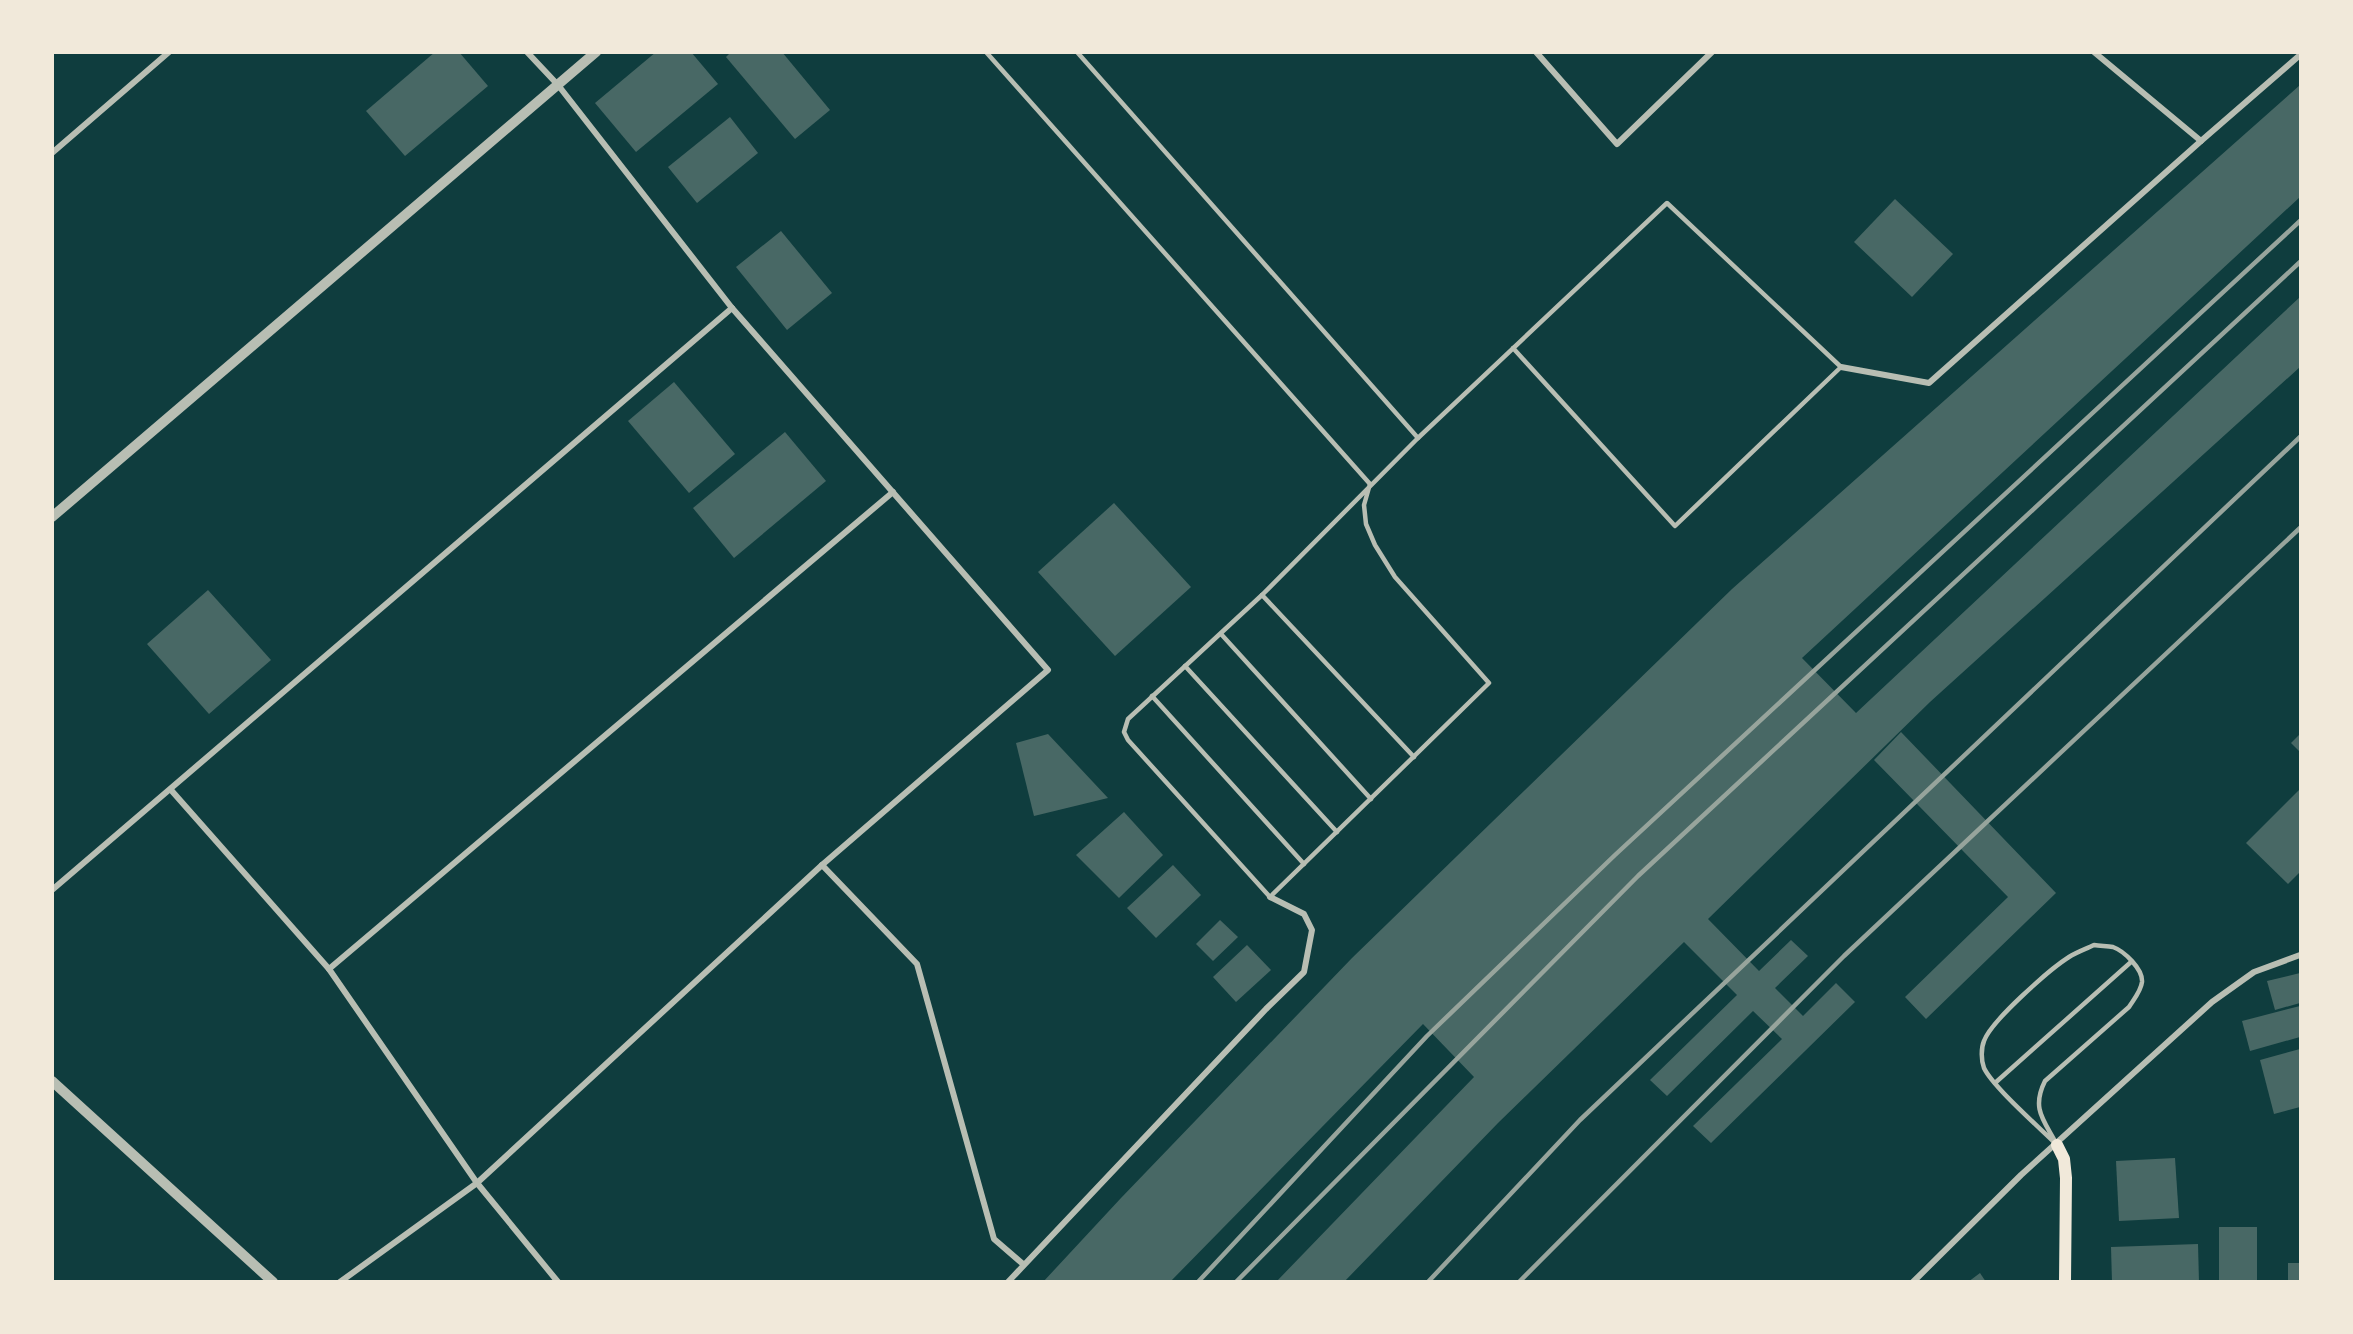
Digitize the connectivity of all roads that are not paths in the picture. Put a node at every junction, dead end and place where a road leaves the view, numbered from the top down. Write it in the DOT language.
graph roads {
  1 [pos="169,52"];
  2 [pos="526,52"];
  3 [pos="596,52"];
  4 [pos="986,52"];
  5 [pos="1077,52"];
  6 [pos="1536,52"];
  7 [pos="1712,52"];
  8 [pos="2094,52"];
  9 [pos="2301,55"];
  10 [pos="558,85"];
  11 [pos="2201,141"];
  12 [pos="52,153"];
  13 [pos="732,308"];
  14 [pos="1513,348"];
  15 [pos="1841,367"];
  16 [pos="1418,438"];
  17 [pos="1370,484"];
  18 [pos="893,492"];
  19 [pos="52,517"];
  20 [pos="1262,595"];
  21 [pos="1221,634"];
  22 [pos="1185,666"];
  23 [pos="1152,696"];
  24 [pos="1414,757"];
  25 [pos="171,790"];
  26 [pos="1371,799"];
  27 [pos="1337,832"];
  28 [pos="1304,864"];
  29 [pos="822,865"];
  30 [pos="52,890"];
  31 [pos="1270,897"];
  32 [pos="2301,955"];
  33 [pos="2131,962"];
  34 [pos="329,969"];
  35 [pos="52,1081"];
  36 [pos="1995,1083"];
  37 [pos="2057,1145"];
  38 [pos="477,1183"];
  39 [pos="1023,1264"];
  40 [pos="273,1281"];
  41 [pos="340,1281"];
  42 [pos="558,1281"];
  43 [pos="1008,1281"];
  44 [pos="1912,1281"];
  45 [pos="2065,1281"];
  1 -- 12 [label="street"];
  2 -- 10 [label="street"];
  3 -- 10 [label="street"];
  4 -- 17 [label="lane"];
  5 -- 16 [label="lane"];
  6 -- 7 [label="street"];
  8 -- 11 [label="street"];
  9 -- 11 [label="street"];
  10 -- 13 [label="street"];
  10 -- 19 [label="street"];
  11 -- 15 [label="street"];
  13 -- 18 [label="street"];
  13 -- 25 [label="street"];
  14 -- 15 [label="lane"];
  14 -- 15 [label="lane"];
  14 -- 16 [label="lane"];
  16 -- 17 [label="lane"];
  17 -- 20 [label="lane"];
  17 -- 24 [label="lane"];
  18 -- 29 [label="street"];
  18 -- 34 [label="street"];
  20 -- 21 [label="lane"];
  20 -- 24 [label="lane"];
  21 -- 22 [label="lane"];
  21 -- 26 [label="lane"];
  22 -- 23 [label="lane"];
  22 -- 27 [label="lane"];
  23 -- 28 [label="lane"];
  23 -- 31 [label="lane"];
  24 -- 26 [label="lane"];
  25 -- 30 [label="street"];
  25 -- 34 [label="street"];
  26 -- 27 [label="lane"];
  27 -- 28 [label="lane"];
  28 -- 31 [label="lane"];
  29 -- 38 [label="street"];
  29 -- 39 [label="street"];
  31 -- 39 [label="street"];
  32 -- 37 [label="street"];
  33 -- 36 [label="lane"];
  33 -- 36 [label="lane"];
  33 -- 37 [label="lane"];
  34 -- 38 [label="street"];
  35 -- 40 [label="street"];
  36 -- 37 [label="lane"];
  37 -- 44 [label="street"];
  37 -- 45 [label="main road"];
  38 -- 41 [label="street"];
  38 -- 42 [label="street"];
  39 -- 43 [label="street"];
}
